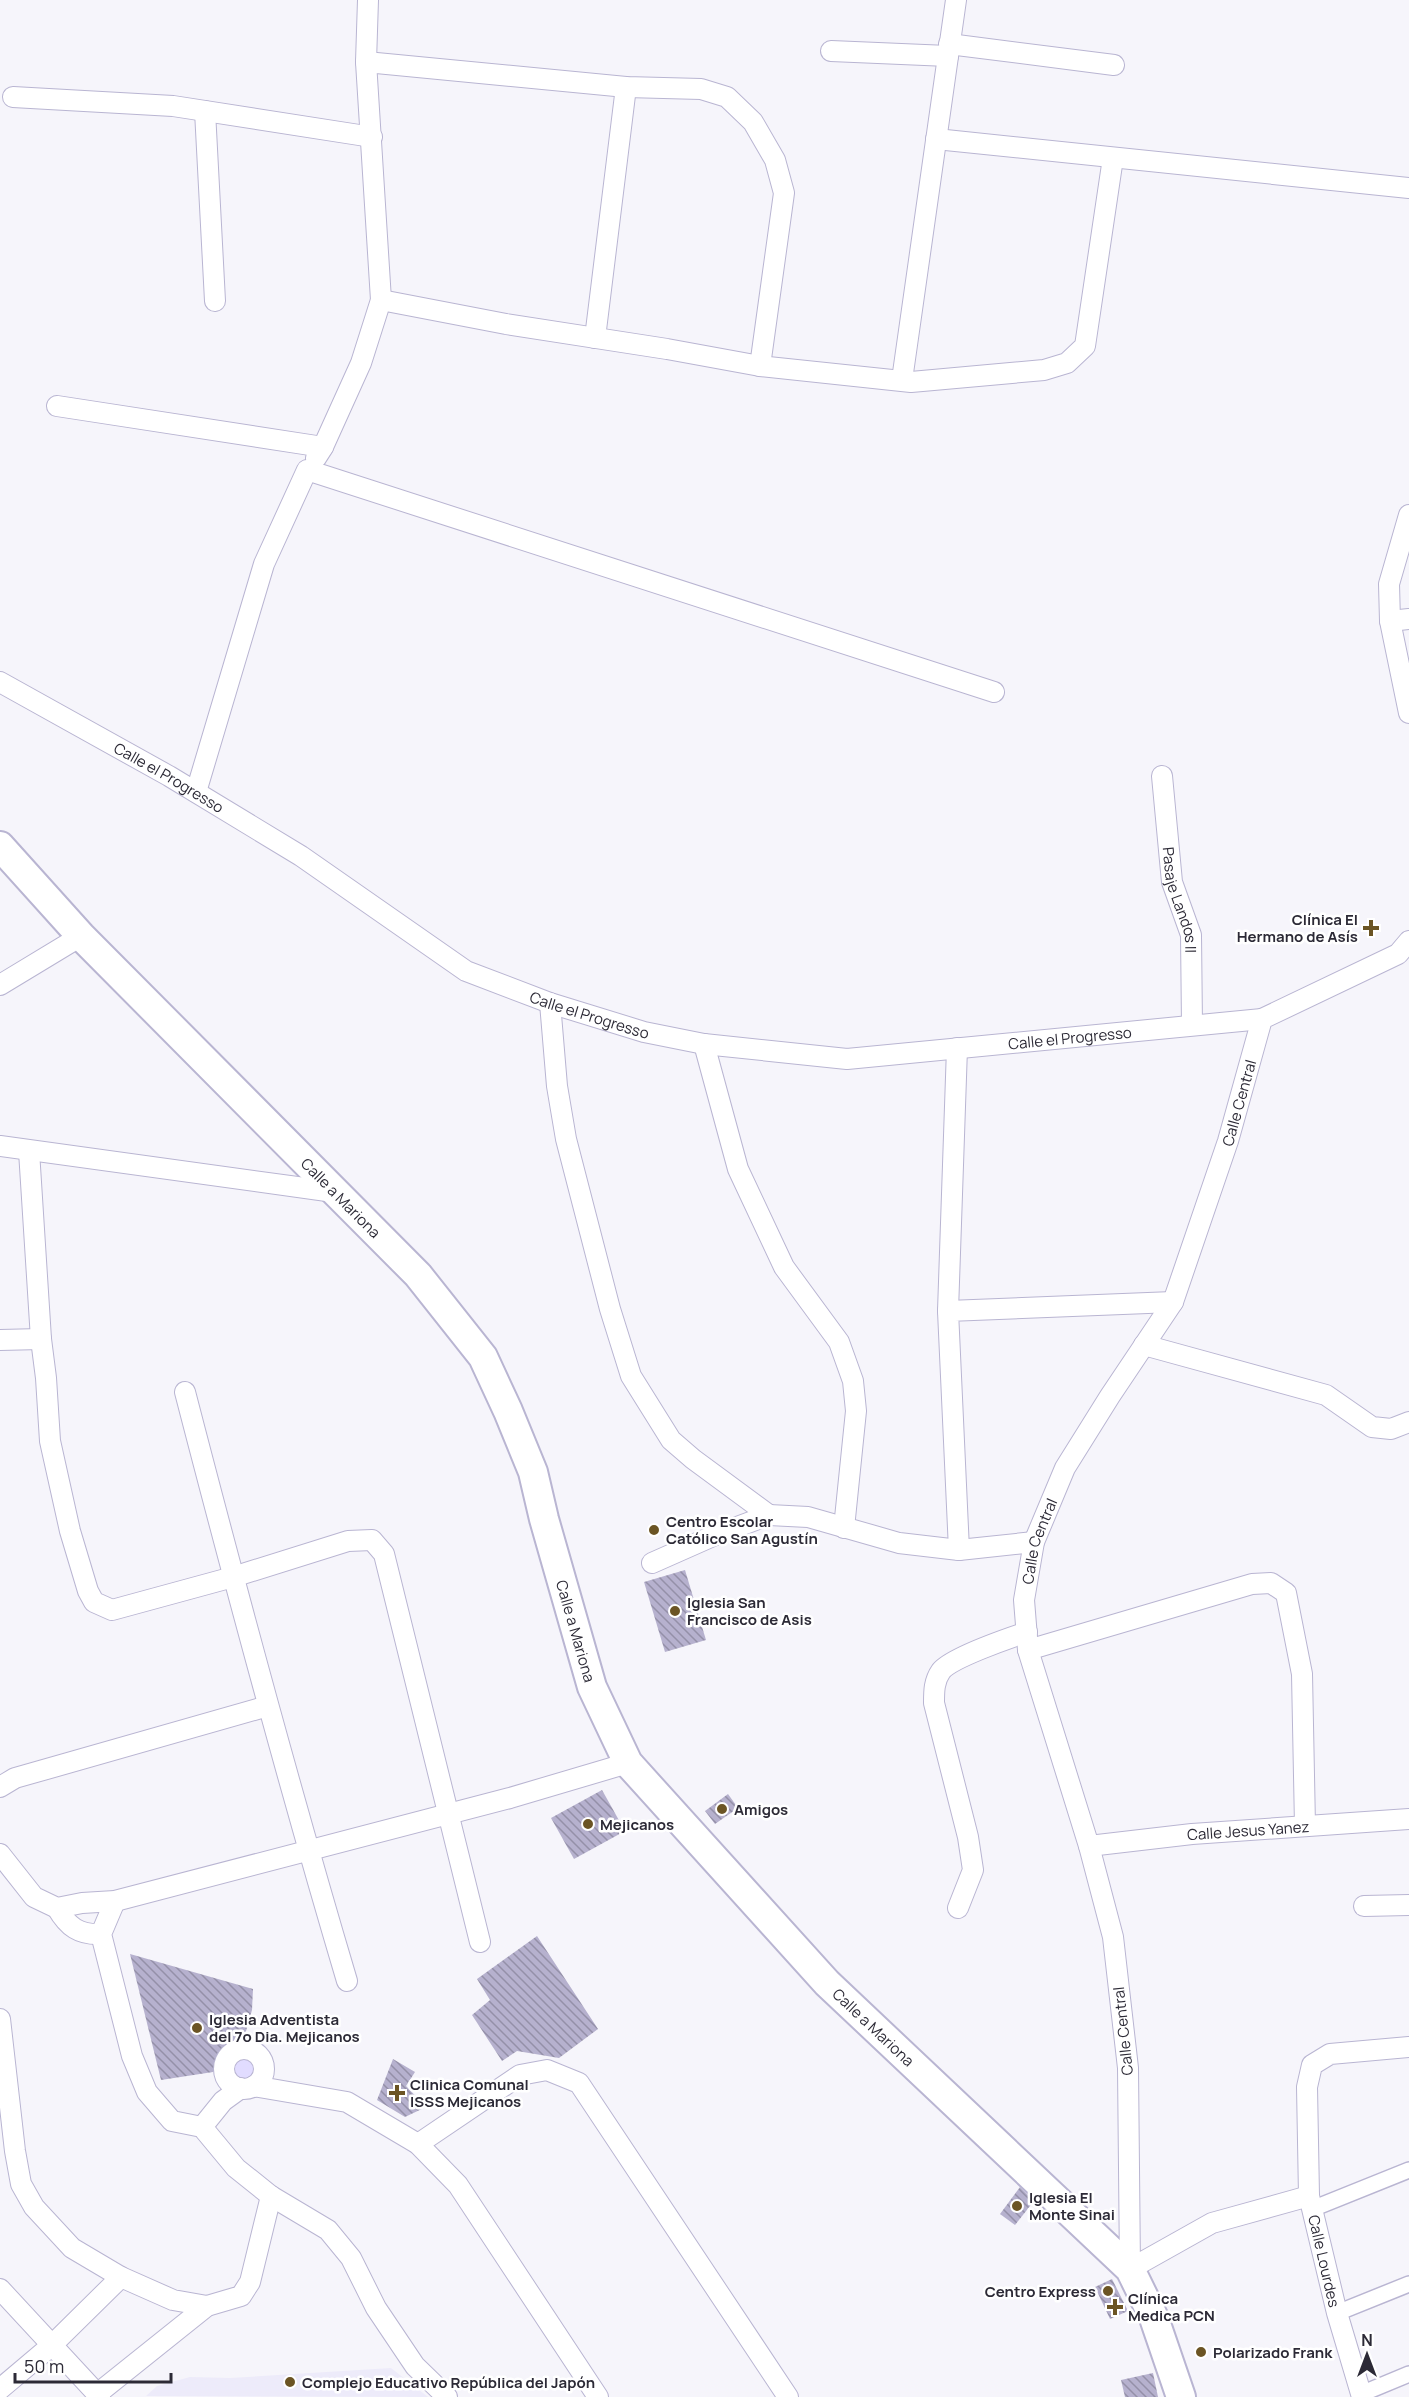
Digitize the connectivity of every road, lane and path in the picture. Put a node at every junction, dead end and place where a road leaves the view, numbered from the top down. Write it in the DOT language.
graph roads {
  1 [pos="368,0"];
  2 [pos="956,0"];
  3 [pos="949,50"];
  4 [pos="831,51"];
  5 [pos="366,62"];
  6 [pos="1114,65"];
  7 [pos="626,87"];
  8 [pos="13,97"];
  9 [pos="205,111"];
  10 [pos="372,137"];
  11 [pos="936,139"];
  12 [pos="1113,158"];
  13 [pos="1409,188"];
  14 [pos="381,300"];
  15 [pos="214,301"];
  16 [pos="595,338"];
  17 [pos="760,366"];
  18 [pos="902,380"];
  19 [pos="57,406"];
  20 [pos="323,447"];
  21 [pos="307,470"];
  22 [pos="1409,515"];
  23 [pos="1400,620"];
  24 [pos="0,682"];
  25 [pos="994,692"];
  26 [pos="1409,713"];
  27 [pos="1162,777"];
  28 [pos="196,792"];
  29 [pos="0,846"];
  30 [pos="81,936"];
  31 [pos="1405,952"];
  32 [pos="0,985"];
  33 [pos="550,1003"];
  34 [pos="1262,1018"];
  35 [pos="1192,1024"];
  36 [pos="704,1044"];
  37 [pos="957,1048"];
  38 [pos="0,1146"];
  39 [pos="29,1151"];
  40 [pos="334,1192"];
  41 [pos="1173,1302"];
  42 [pos="948,1311"];
  43 [pos="0,1340"];
  44 [pos="41,1340"];
  45 [pos="1144,1345"];
  46 [pos="185,1392"];
  47 [pos="1409,1422"];
  48 [pos="769,1515"];
  49 [pos="844,1527"];
  50 [pos="1034,1542"];
  51 [pos="959,1550"];
  52 [pos="652,1563"];
  53 [pos="233,1577"];
  54 [pos="1028,1641"];
  55 [pos="268,1706"];
  56 [pos="628,1763"];
  57 [pos="0,1787"];
  58 [pos="448,1813"];
  59 [pos="1409,1819"];
  60 [pos="1305,1826"];
  61 [pos="1089,1846"];
  62 [pos="308,1851"];
  63 [pos="0,1854"];
  64 [pos="115,1901"];
  65 [pos="1409,1905"];
  66 [pos="1364,1906"];
  67 [pos="57,1908"];
  68 [pos="958,1908"];
  69 [pos="101,1934"];
  70 [pos="480,1942"];
  71 [pos="347,1981"];
  72 [pos="0,2019"];
  73 [pos="1409,2048"];
  74 [pos="202,2127"];
  75 [pos="418,2144"];
  76 [pos="1409,2170"];
  77 [pos="271,2196"];
  78 [pos="1311,2203"];
  79 [pos="1130,2269"];
  80 [pos="121,2277"];
  81 [pos="1409,2284"];
  82 [pos="0,2289"];
  83 [pos="207,2306"];
  84 [pos="1336,2313"];
  85 [pos="51,2346"];
  86 [pos="1409,2374"];
  87 [pos="0,2389"];
  88 [pos="99,2395"];
  89 [pos="1362,2395"];
  90 [pos="447,2397"];
  91 [pos="598,2397"];
  92 [pos="788,2397"];
  93 [pos="1181,2397"];
  1 -- 5 [label="street"];
  2 -- 3 [label="street"];
  3 -- 4 [label="street"];
  3 -- 6 [label="street"];
  3 -- 11 [label="street"];
  5 -- 7 [label="street"];
  5 -- 10 [label="street"];
  7 -- 16 [label="street"];
  7 -- 17 [label="street"];
  8 -- 9 [label="street"];
  9 -- 10 [label="street"];
  9 -- 15 [label="street"];
  10 -- 14 [label="street"];
  11 -- 12 [label="street"];
  11 -- 18 [label="street"];
  12 -- 13 [label="street"];
  12 -- 18 [label="street"];
  14 -- 16 [label="street"];
  14 -- 20 [label="street"];
  16 -- 17 [label="street"];
  17 -- 18 [label="street"];
  19 -- 20 [label="street"];
  20 -- 21 [label="street"];
  21 -- 25 [label="street"];
  21 -- 28 [label="street"];
  22 -- 23 [label="street"];
  23 -- 26 [label="street"];
  24 -- 28 [label="street, Calle el Progresso"];
  27 -- 35 [label="street, Pasaje Landos II"];
  28 -- 33 [label="street, Calle el Progresso"];
  29 -- 30 [label="main road, Calle a Mariona"];
  30 -- 32 [label="street"];
  30 -- 40 [label="main road, Calle a Mariona"];
  31 -- 34 [label="street"];
  33 -- 36 [label="street, Calle el Progresso"];
  33 -- 48 [label="street"];
  34 -- 35 [label="street, Calle el Progresso"];
  34 -- 41 [label="street, Calle Central"];
  35 -- 37 [label="street, Calle el Progresso"];
  36 -- 37 [label="street, Calle el Progresso"];
  36 -- 49 [label="street"];
  37 -- 42 [label="street"];
  38 -- 39 [label="street"];
  39 -- 40 [label="street"];
  39 -- 44 [label="street"];
  40 -- 56 [label="main road, Calle a Mariona"];
  41 -- 42 [label="street"];
  41 -- 45 [label="street, Calle Central"];
  42 -- 51 [label="street"];
  43 -- 44 [label="street"];
  44 -- 53 [label="street"];
  45 -- 47 [label="street"];
  45 -- 50 [label="street, Calle Central"];
  46 -- 53 [label="street"];
  48 -- 49 [label="street"];
  48 -- 52 [label="street"];
  49 -- 51 [label="street"];
  50 -- 51 [label="street"];
  50 -- 54 [label="street, Calle Central"];
  53 -- 55 [label="street"];
  53 -- 58 [label="street"];
  54 -- 60 [label="street"];
  54 -- 61 [label="street, Calle Central"];
  54 -- 68 [label="street"];
  55 -- 57 [label="street"];
  55 -- 62 [label="street"];
  56 -- 58 [label="street"];
  56 -- 79 [label="main road, Calle a Mariona"];
  58 -- 62 [label="street"];
  58 -- 70 [label="street"];
  59 -- 60 [label="street, Calle Jesus Yanez"];
  60 -- 61 [label="street, Calle Jesus Yanez"];
  61 -- 79 [label="street, Calle Central"];
  62 -- 64 [label="street"];
  62 -- 71 [label="street"];
  63 -- 67 [label="street"];
  64 -- 67 [label="street"];
  64 -- 69 [label="street"];
  65 -- 66 [label="street"];
  67 -- 69 [label="street"];
  69 -- 74 [label="street"];
  72 -- 80 [label="street"];
  73 -- 78 [label="street, Calle Lourdes"];
  74 -- 75 [label="street"];
  74 -- 77 [label="street"];
  75 -- 91 [label="street"];
  75 -- 92 [label="street"];
  76 -- 78 [label="street"];
  77 -- 83 [label="street"];
  77 -- 90 [label="street"];
  78 -- 79 [label="street"];
  78 -- 84 [label="street, Calle Lourdes"];
  79 -- 93 [label="main road, Calle a Mariona"];
  80 -- 83 [label="street"];
  80 -- 85 [label="street"];
  81 -- 84 [label="street"];
  82 -- 85 [label="street"];
  83 -- 88 [label="street"];
  84 -- 89 [label="street, Calle Lourdes"];
  85 -- 87 [label="street"];
  85 -- 88 [label="street"];
  86 -- 89 [label="street"];
}
